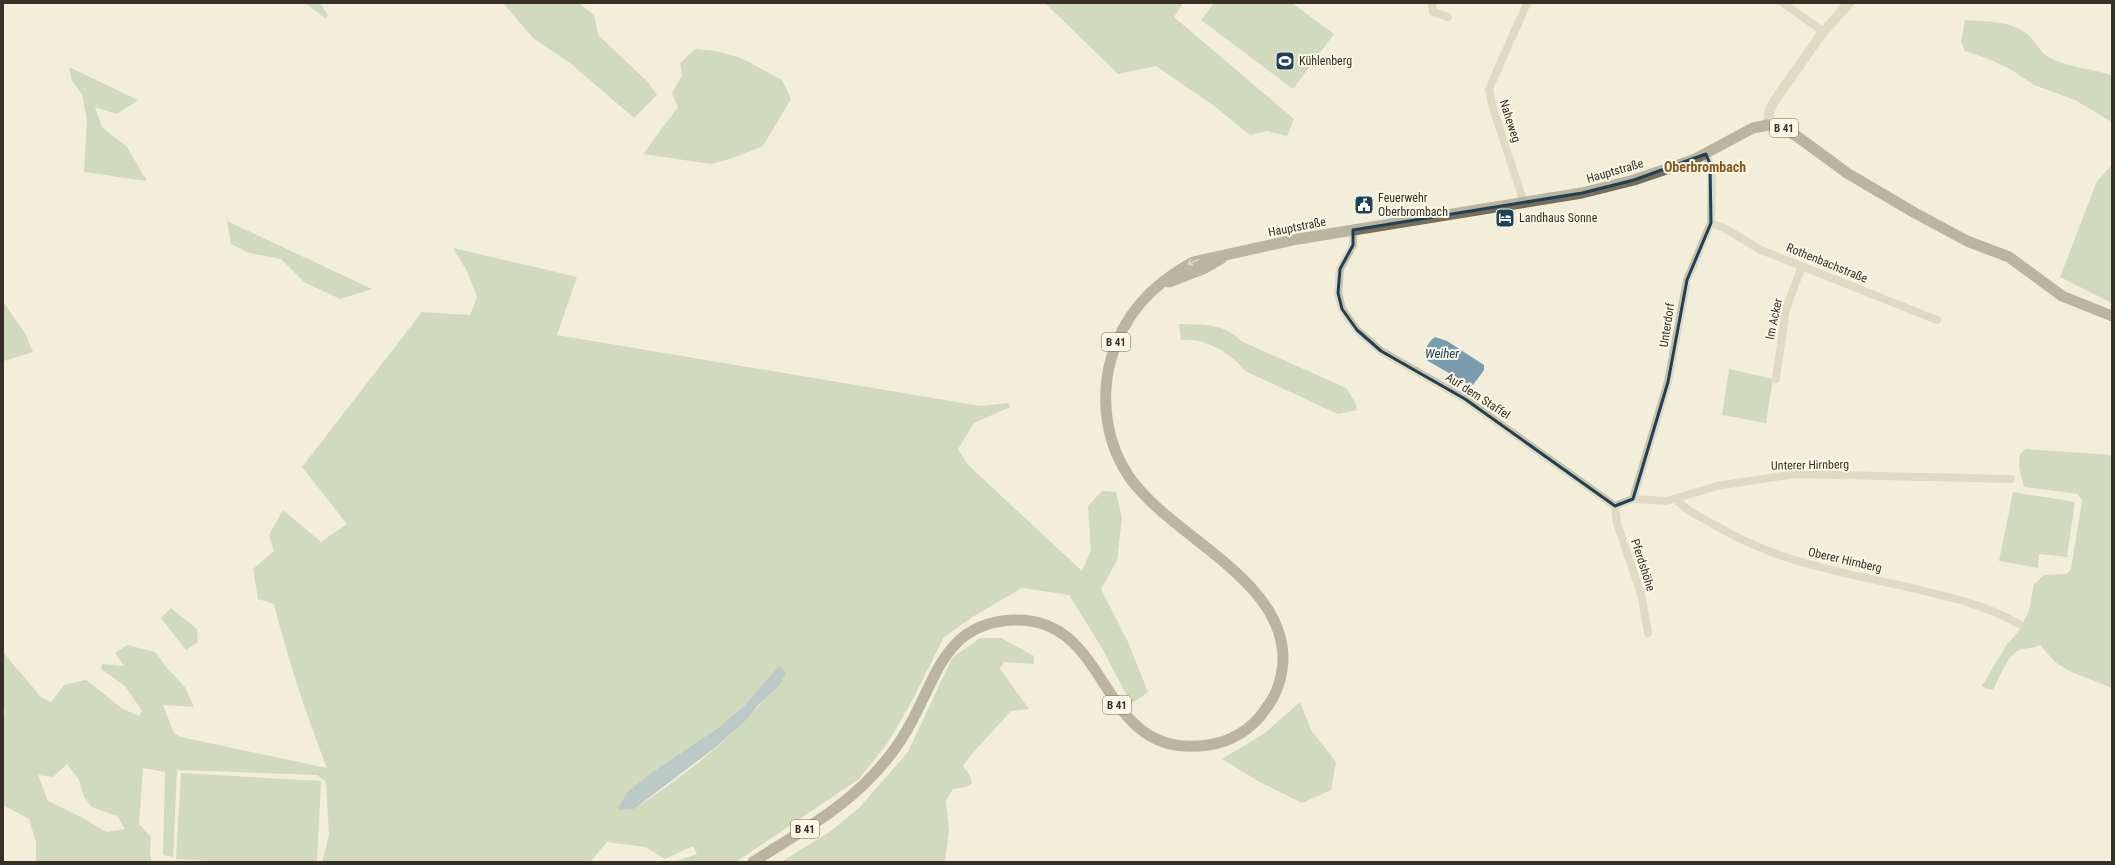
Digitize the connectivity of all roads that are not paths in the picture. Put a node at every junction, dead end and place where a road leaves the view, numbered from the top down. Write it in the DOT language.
graph roads {
  1 [pos="1432,3"];
  2 [pos="1527,3"];
  3 [pos="1783,3"];
  4 [pos="1849,3"];
  5 [pos="1448,17"];
  6 [pos="1824,32"];
  7 [pos="1768,125"];
  8 [pos="1706,154"];
  9 [pos="1524,203"];
  10 [pos="1711,223"];
  11 [pos="1353,230"];
  12 [pos="1802,266"];
  13 [pos="2112,316"];
  14 [pos="1937,320"];
  15 [pos="1776,379"];
  16 [pos="2011,480"];
  17 [pos="1676,499"];
  18 [pos="1633,500"];
  19 [pos="1615,506"];
  20 [pos="2019,624"];
  21 [pos="1648,633"];
  22 [pos="753,862"];
  1 -- 5 [label="street"];
  2 -- 9 [label="street, Naheweg"];
  3 -- 6 [label="street"];
  4 -- 6 [label="street"];
  6 -- 7 [label="street"];
  7 -- 8 [label="main road, Hauptstraße / B 41"];
  7 -- 13 [label="main road, B 41"];
  8 -- 9 [label="main road, Hauptstraße / B 41"];
  8 -- 10 [label="street, Unterdorf"];
  9 -- 11 [label="main road, Hauptstraße / B 41"];
  10 -- 12 [label="street, Rothenbachstraße"];
  10 -- 18 [label="street, Unterdorf"];
  11 -- 19 [label="street, Auf dem Staffel"];
  11 -- 22 [label="main road, Hauptstraße / B 41"];
  12 -- 14 [label="street, Rothenbachstraße"];
  12 -- 15 [label="street, Im Acker"];
  16 -- 17 [label="street, Unterer Hirnberg"];
  17 -- 18 [label="street, Unterer Hirnberg"];
  17 -- 20 [label="street, Oberer Hirnberg"];
  18 -- 19 [label="street, Unterer Hirnberg"];
  19 -- 21 [label="street, Pferdshöhe"];
}
